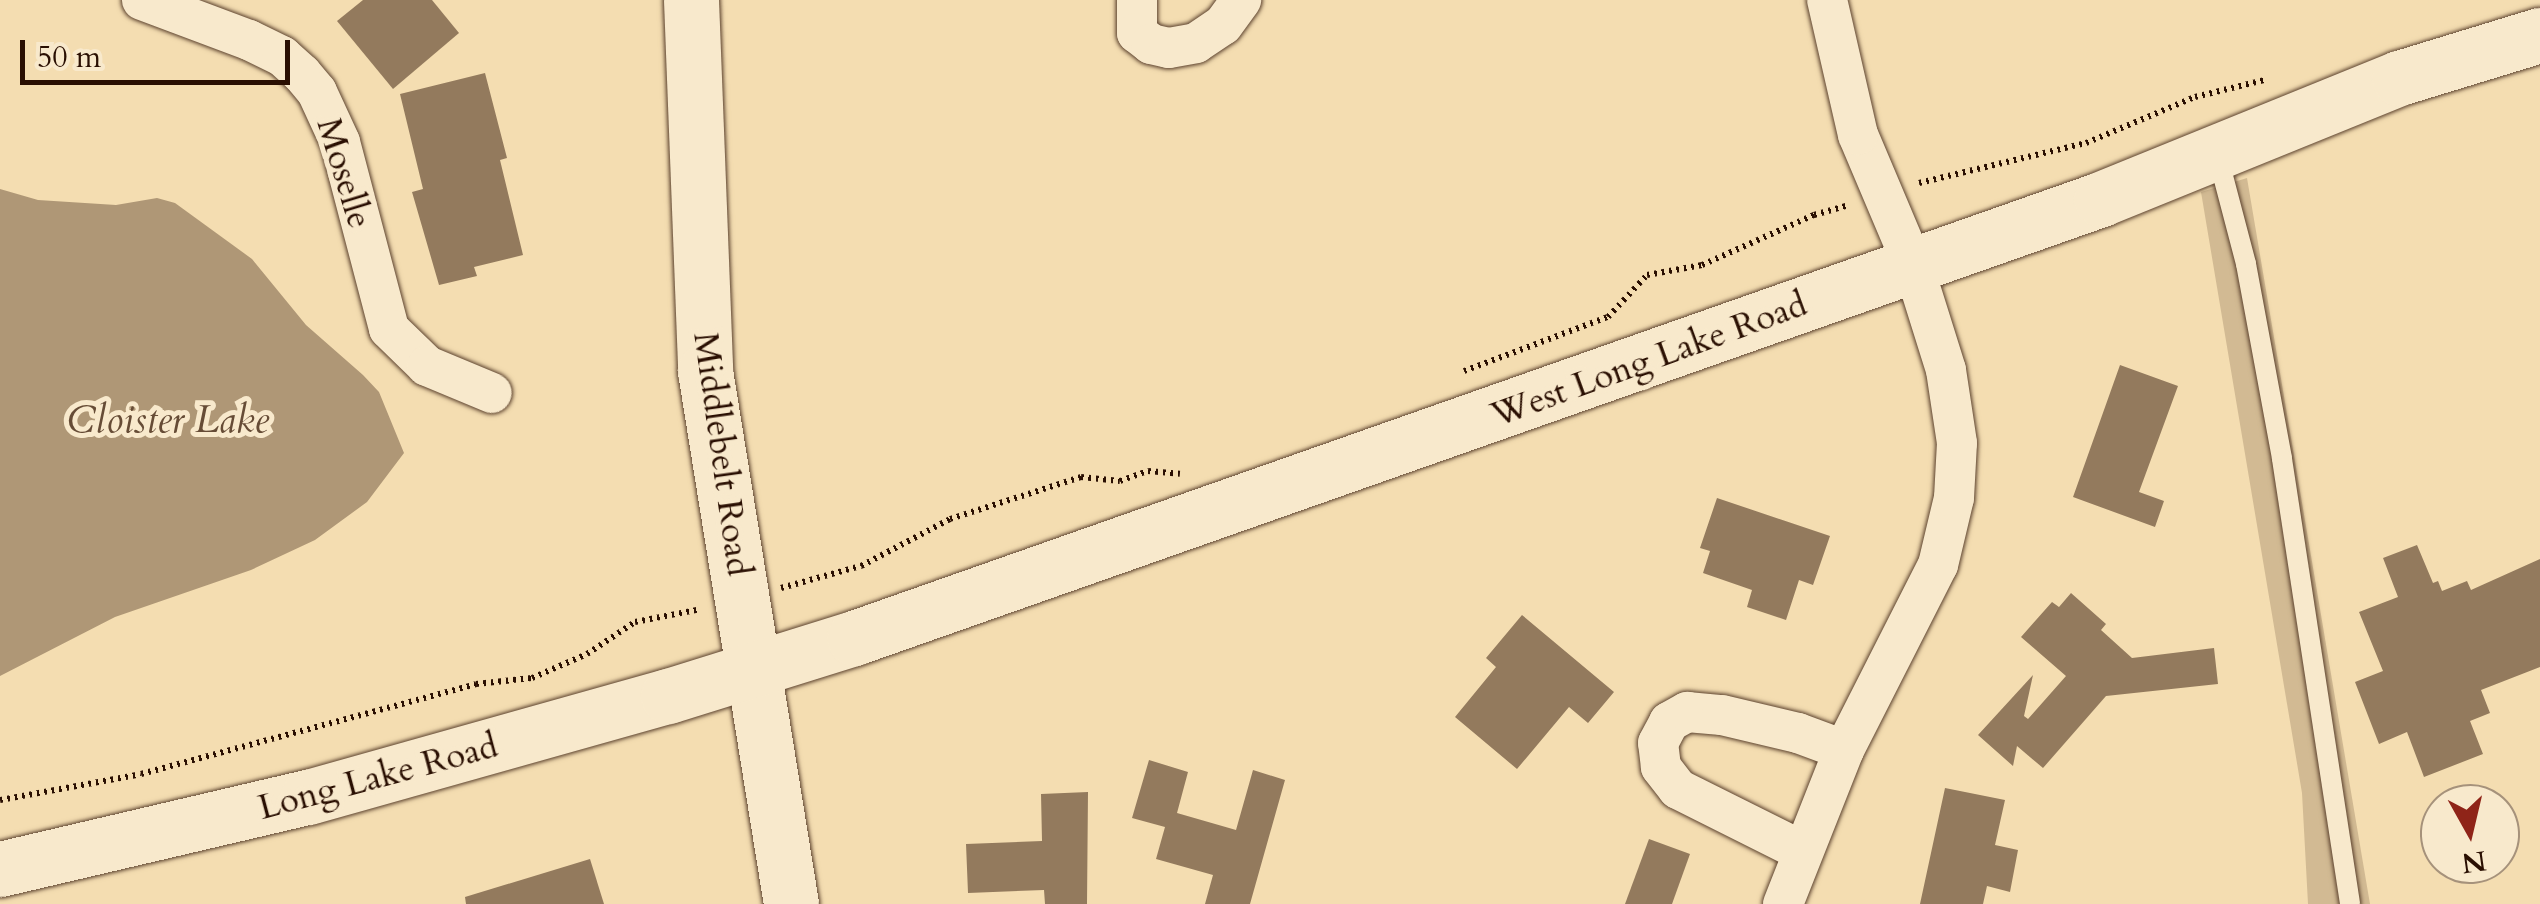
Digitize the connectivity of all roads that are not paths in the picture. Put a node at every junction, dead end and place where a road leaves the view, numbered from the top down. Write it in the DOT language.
graph roads {
  1 [pos="142,0"];
  2 [pos="692,0"];
  3 [pos="1136,0"];
  4 [pos="1241,0"];
  5 [pos="1827,0"];
  6 [pos="2540,35"];
  7 [pos="2216,150"];
  8 [pos="1913,266"];
  9 [pos="492,393"];
  10 [pos="752,670"];
  11 [pos="1844,750"];
  12 [pos="1802,851"];
  13 [pos="0,869"];
  14 [pos="791,904"];
  15 [pos="1783,904"];
  16 [pos="2350,904"];
  1 -- 9 [label="street, Moselle"];
  2 -- 10 [label="main road, Middlebelt Road"];
  3 -- 4 [label="street"];
  5 -- 8 [label="street"];
  6 -- 7 [label="main road, West Long Lake Road"];
  7 -- 8 [label="main road, West Long Lake Road"];
  7 -- 16 [label="lane"];
  8 -- 10 [label="main road, West Long Lake Road"];
  8 -- 11 [label="street"];
  10 -- 13 [label="main road, Long Lake Road"];
  10 -- 14 [label="main road, Middlebelt Road"];
  11 -- 12 [label="street"];
  11 -- 12 [label="street"];
  12 -- 15 [label="street"];
}
